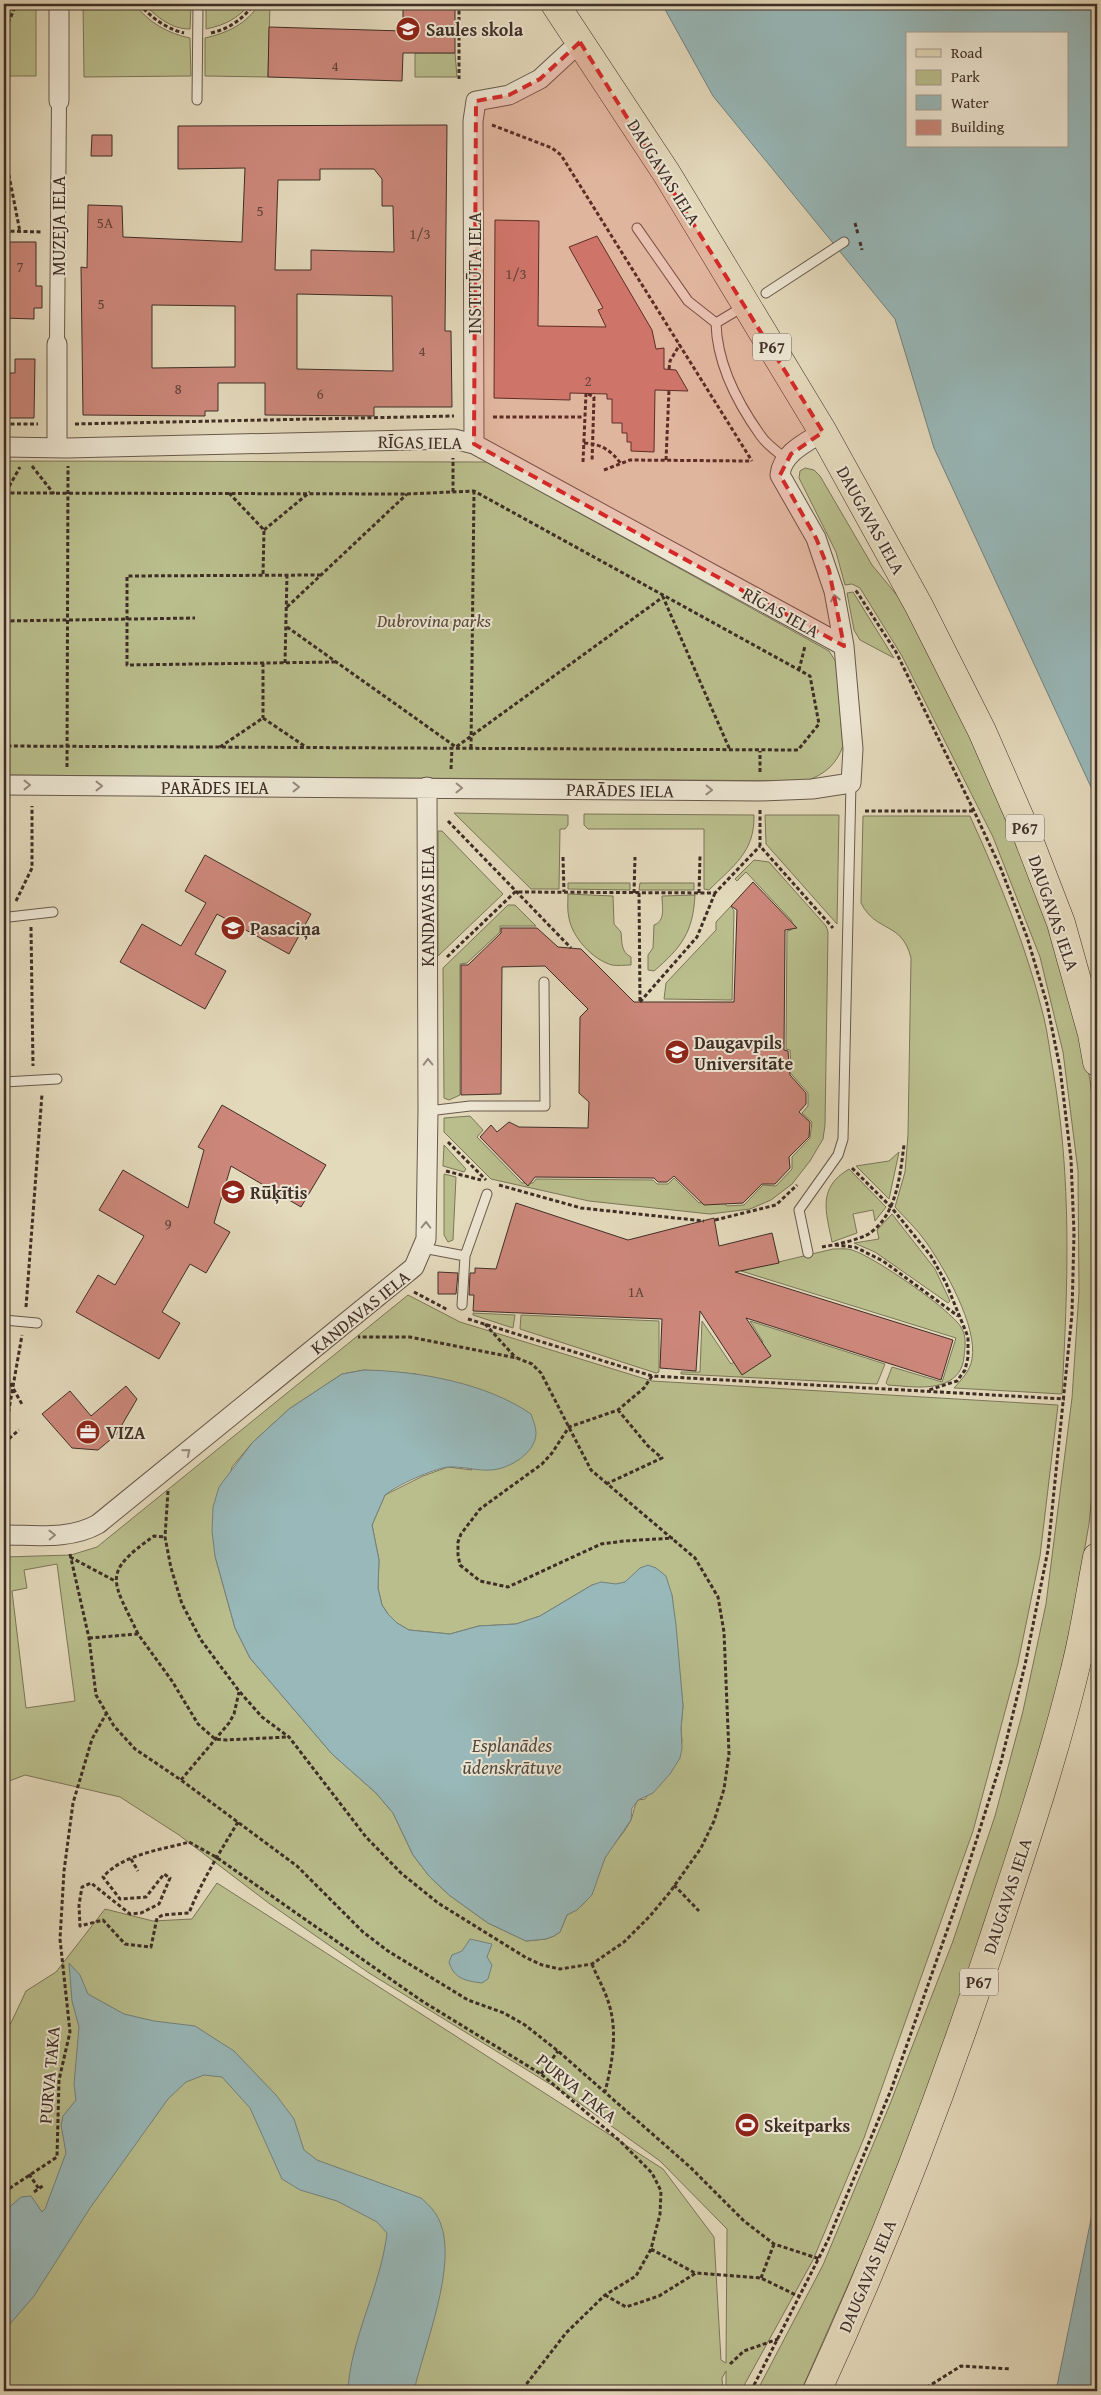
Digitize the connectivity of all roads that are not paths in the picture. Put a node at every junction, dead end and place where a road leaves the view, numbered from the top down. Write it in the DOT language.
graph roads {
  1 [pos="59,4"];
  2 [pos="198,4"];
  3 [pos="561,8"];
  4 [pos="580,42"];
  5 [pos="59,100"];
  6 [pos="197,100"];
  7 [pos="637,228"];
  8 [pos="844,242"];
  9 [pos="766,293"];
  10 [pos="736,312"];
  11 [pos="716,323"];
  12 [pos="57,344"];
  13 [pos="824,432"];
  14 [pos="474,444"];
  15 [pos="4,447"];
  16 [pos="62,448"];
  17 [pos="786,459"];
  18 [pos="844,646"];
  19 [pos="850,783"];
  20 [pos="4,785"];
  21 [pos="427,788"];
  22 [pos="53,912"];
  23 [pos="9,917"];
  24 [pos="544,982"];
  25 [pos="1097,1062"];
  26 [pos="57,1079"];
  27 [pos="4,1082"];
  28 [pos="428,1117"];
  29 [pos="487,1194"];
  30 [pos="423,1248"];
  31 [pos="807,1251"];
  32 [pos="465,1256"];
  33 [pos="462,1305"];
  34 [pos="4,1320"];
  35 [pos="37,1323"];
  36 [pos="4,1534"];
  37 [pos="1097,1557"];
  38 [pos="817,2391"];
  1 -- 5 [label="street, MUZEJA IELA"];
  2 -- 6 [label="lane"];
  3 -- 4 [label="main road, DAUGAVAS IELA / P67"];
  4 -- 13 [label="main road, DAUGAVAS IELA / P67"];
  4 -- 14 [label="street, INSTITŪTA IELA"];
  5 -- 12 [label="street, MUZEJA IELA"];
  7 -- 11 [label="lane"];
  8 -- 9 [label="lane"];
  10 -- 11 [label="lane"];
  11 -- 17 [label="lane"];
  12 -- 16 [label="street, MUZEJA IELA"];
  13 -- 17 [label="street"];
  13 -- 25 [label="main road, DAUGAVAS IELA / P67"];
  14 -- 16 [label="street, RĪGAS IELA"];
  14 -- 18 [label="street, RĪGAS IELA"];
  15 -- 16 [label="street, RĪGAS IELA"];
  18 -- 17 [label="street, one-way"];
  18 -- 19 [label="street"];
  21 -- 19 [label="street, PARĀDES IELA, one-way"];
  19 -- 31 [label="lane"];
  20 -- 21 [label="street, PARĀDES IELA, one-way"];
  28 -- 21 [label="street, KANDAVAS IELA, one-way"];
  22 -- 23 [label="lane"];
  24 -- 28 [label="lane"];
  26 -- 27 [label="lane"];
  30 -- 28 [label="street, KANDAVAS IELA, one-way"];
  29 -- 32 [label="lane"];
  30 -- 32 [label="lane"];
  36 -- 30 [label="street, KANDAVAS IELA, one-way"];
  32 -- 33 [label="lane"];
  34 -- 35 [label="lane"];
  37 -- 38 [label="main road, DAUGAVAS IELA / P67"];
}
